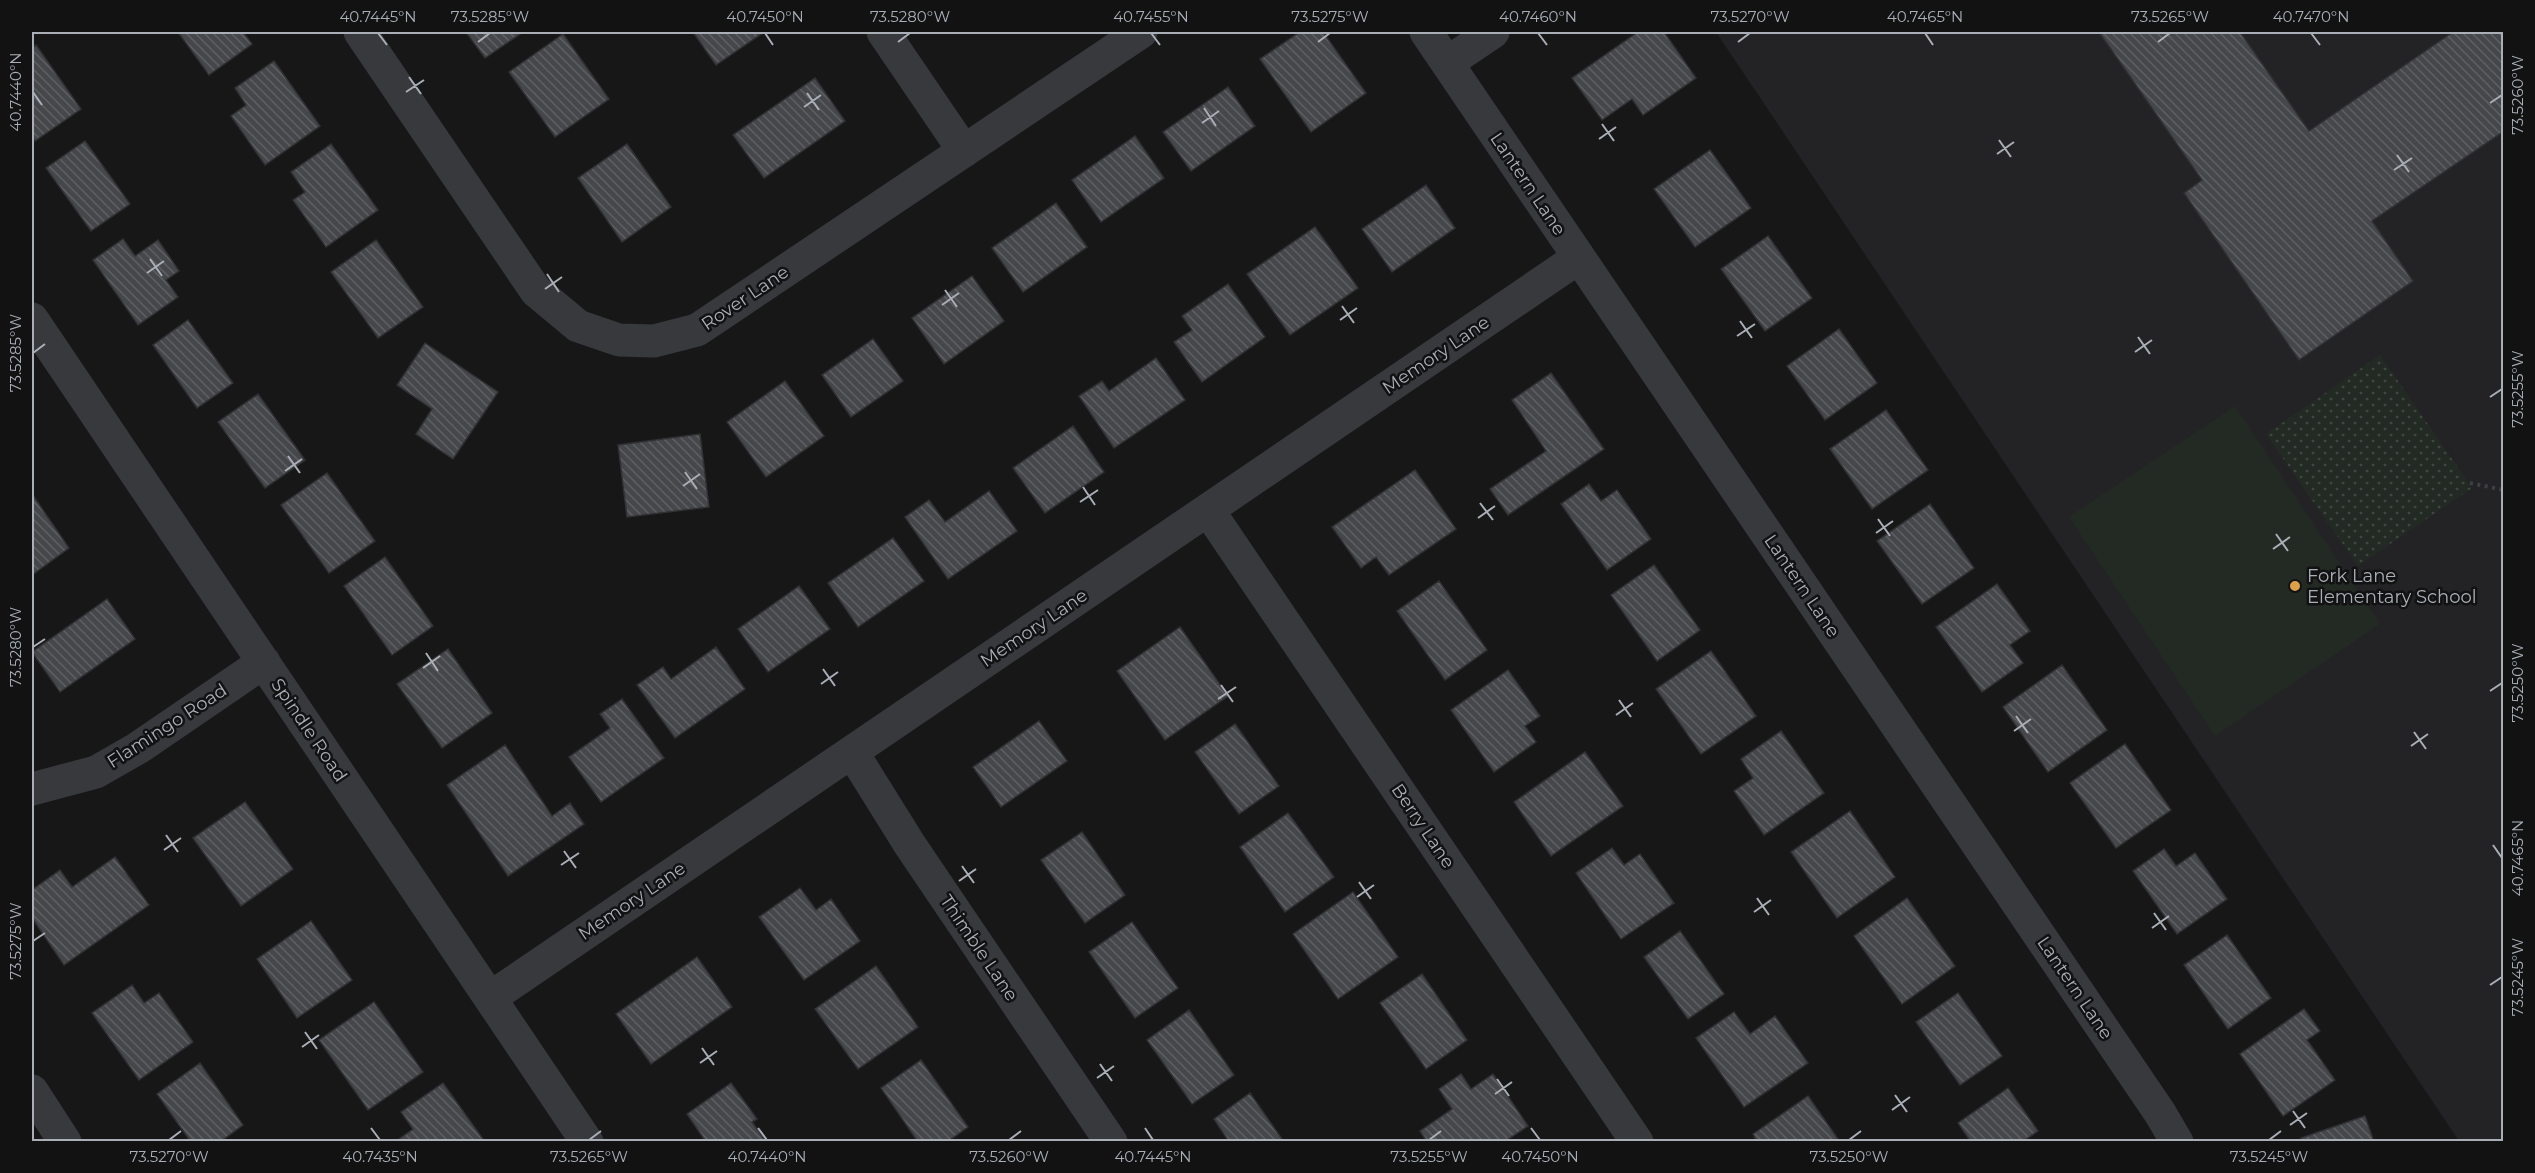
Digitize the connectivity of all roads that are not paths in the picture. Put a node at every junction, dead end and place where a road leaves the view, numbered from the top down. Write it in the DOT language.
graph roads {
  1 [pos="360,32"];
  2 [pos="883,32"];
  3 [pos="1141,32"];
  4 [pos="1426,32"];
  5 [pos="1493,32"];
  6 [pos="1447,63"];
  7 [pos="964,151"];
  8 [pos="1578,258"];
  9 [pos="32,319"];
  10 [pos="1208,510"];
  11 [pos="264,662"];
  12 [pos="852,752"];
  13 [pos="32,789"];
  14 [pos="490,998"];
  15 [pos="32,1090"];
  16 [pos="65,1142"];
  17 [pos="587,1142"];
  18 [pos="1111,1142"];
  19 [pos="1637,1142"];
  20 [pos="2177,1142"];
  1 -- 7 [label="street, Rover Lane"];
  2 -- 7 [label="street"];
  3 -- 7 [label="street, Rover Lane"];
  4 -- 6 [label="street, Lantern Lane"];
  5 -- 6 [label="street"];
  6 -- 8 [label="street, Lantern Lane"];
  8 -- 10 [label="street, Memory Lane"];
  8 -- 20 [label="street, Lantern Lane"];
  9 -- 11 [label="street, Spindle Road"];
  10 -- 12 [label="street, Memory Lane"];
  10 -- 19 [label="street, Berry Lane"];
  11 -- 13 [label="street, Flamingo Road"];
  11 -- 14 [label="street, Spindle Road"];
  12 -- 14 [label="street, Memory Lane"];
  12 -- 18 [label="street, Thimble Lane"];
  14 -- 17 [label="street, Spindle Road"];
  15 -- 16 [label="street"];
}
